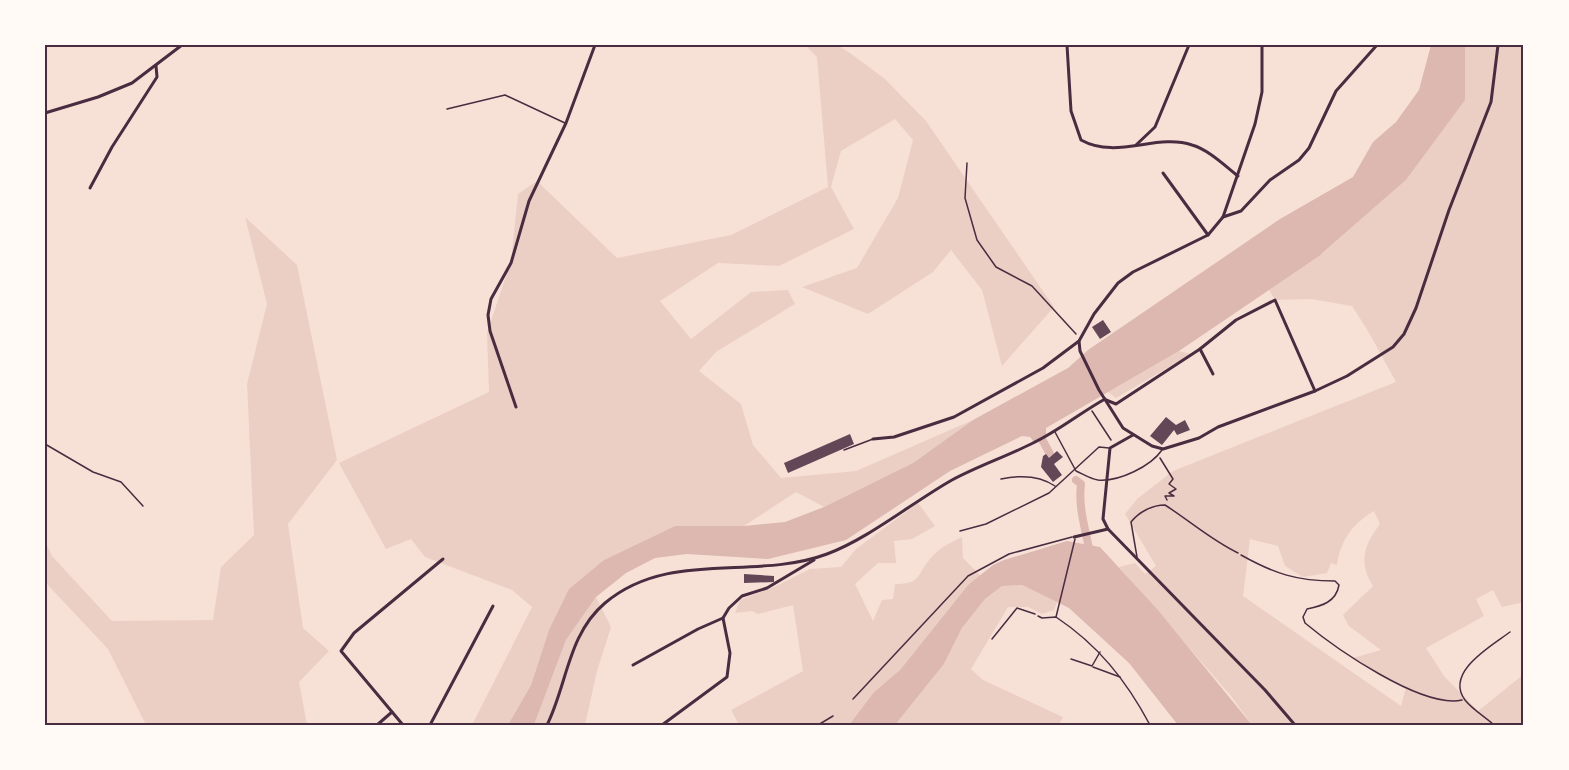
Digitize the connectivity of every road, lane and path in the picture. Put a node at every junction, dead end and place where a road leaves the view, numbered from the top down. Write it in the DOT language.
graph roads {
  1 [pos="182,45"];
  2 [pos="595,45"];
  3 [pos="1067,45"];
  4 [pos="1189,45"];
  5 [pos="1262,45"];
  6 [pos="1377,45"];
  7 [pos="1498,45"];
  8 [pos="156,66"];
  9 [pos="447,109"];
  10 [pos="45,113"];
  11 [pos="566,123"];
  12 [pos="1134,146"];
  13 [pos="967,163"];
  14 [pos="1163,173"];
  15 [pos="1238,176"];
  16 [pos="90,188"];
  17 [pos="1223,217"];
  18 [pos="1209,236"];
  19 [pos="1079,341"];
  20 [pos="1200,349"];
  21 [pos="1213,374"];
  22 [pos="1316,391"];
  23 [pos="1105,399"];
  24 [pos="516,406"];
  25 [pos="1090,408"];
  26 [pos="1055,432"];
  27 [pos="1133,435"];
  28 [pos="873,439"];
  29 [pos="45,444"];
  30 [pos="1112,447"];
  31 [pos="1162,449"];
  32 [pos="844,450"];
  33 [pos="1001,479"];
  34 [pos="1107,479"];
  35 [pos="1056,486"];
  36 [pos="1165,505"];
  37 [pos="143,506"];
  38 [pos="1107,529"];
  39 [pos="960,531"];
  40 [pos="1075,538"];
  41 [pos="1238,553"];
  42 [pos="818,557"];
  43 [pos="1137,558"];
  44 [pos="443,560"];
  45 [pos="492,606"];
  46 [pos="1038,616"];
  47 [pos="1056,616"];
  48 [pos="723,618"];
  49 [pos="1510,632"];
  50 [pos="992,639"];
  51 [pos="1100,651"];
  52 [pos="1071,659"];
  53 [pos="633,665"];
  54 [pos="1092,666"];
  55 [pos="1120,677"];
  56 [pos="853,699"];
  57 [pos="1465,700"];
  58 [pos="392,712"];
  59 [pos="833,716"];
  60 [pos="377,725"];
  61 [pos="403,725"];
  62 [pos="430,725"];
  63 [pos="547,725"];
  64 [pos="662,725"];
  65 [pos="818,725"];
  66 [pos="1150,725"];
  67 [pos="1295,725"];
  68 [pos="1494,725"];
  1 -- 8 [label="street"];
  2 -- 11 [label="street"];
  3 -- 12 [label="street"];
  4 -- 12 [label="street"];
  5 -- 15 [label="street"];
  6 -- 17 [label="street"];
  7 -- 22 [label="street"];
  8 -- 10 [label="street"];
  8 -- 16 [label="street"];
  9 -- 11 [label="lane"];
  11 -- 24 [label="street"];
  12 -- 15 [label="street"];
  13 -- 19 [label="path"];
  14 -- 18 [label="street"];
  15 -- 17 [label="street"];
  17 -- 18 [label="street"];
  18 -- 19 [label="street"];
  19 -- 23 [label="street"];
  19 -- 28 [label="street"];
  20 -- 21 [label="street"];
  20 -- 22 [label="street"];
  20 -- 23 [label="street"];
  22 -- 31 [label="street"];
  23 -- 25 [label="street"];
  23 -- 27 [label="street"];
  25 -- 26 [label="street"];
  25 -- 30 [label="path"];
  26 -- 34 [label="lane"];
  26 -- 42 [label="street"];
  27 -- 30 [label="street"];
  27 -- 31 [label="street"];
  28 -- 32 [label="lane"];
  29 -- 37 [label="lane"];
  30 -- 34 [label="street"];
  30 -- 35 [label="lane"];
  31 -- 34 [label="lane"];
  31 -- 36 [label="path"];
  33 -- 35 [label="lane"];
  34 -- 38 [label="street"];
  35 -- 39 [label="lane"];
  36 -- 41 [label="lane"];
  36 -- 43 [label="lane"];
  38 -- 40 [label="street"];
  38 -- 43 [label="street"];
  40 -- 47 [label="lane"];
  40 -- 56 [label="lane"];
  41 -- 57 [label="path"];
  42 -- 48 [label="street"];
  42 -- 63 [label="street"];
  43 -- 67 [label="street"];
  44 -- 58 [label="street"];
  45 -- 62 [label="street"];
  46 -- 47 [label="lane"];
  46 -- 50 [label="path"];
  47 -- 51 [label="lane"];
  48 -- 53 [label="street"];
  48 -- 64 [label="street"];
  49 -- 57 [label="lane"];
  51 -- 54 [label="lane"];
  51 -- 55 [label="lane"];
  52 -- 54 [label="lane"];
  54 -- 55 [label="lane"];
  55 -- 66 [label="lane"];
  57 -- 68 [label="lane"];
  58 -- 60 [label="street"];
  58 -- 61 [label="street"];
  59 -- 65 [label="path"];
}
